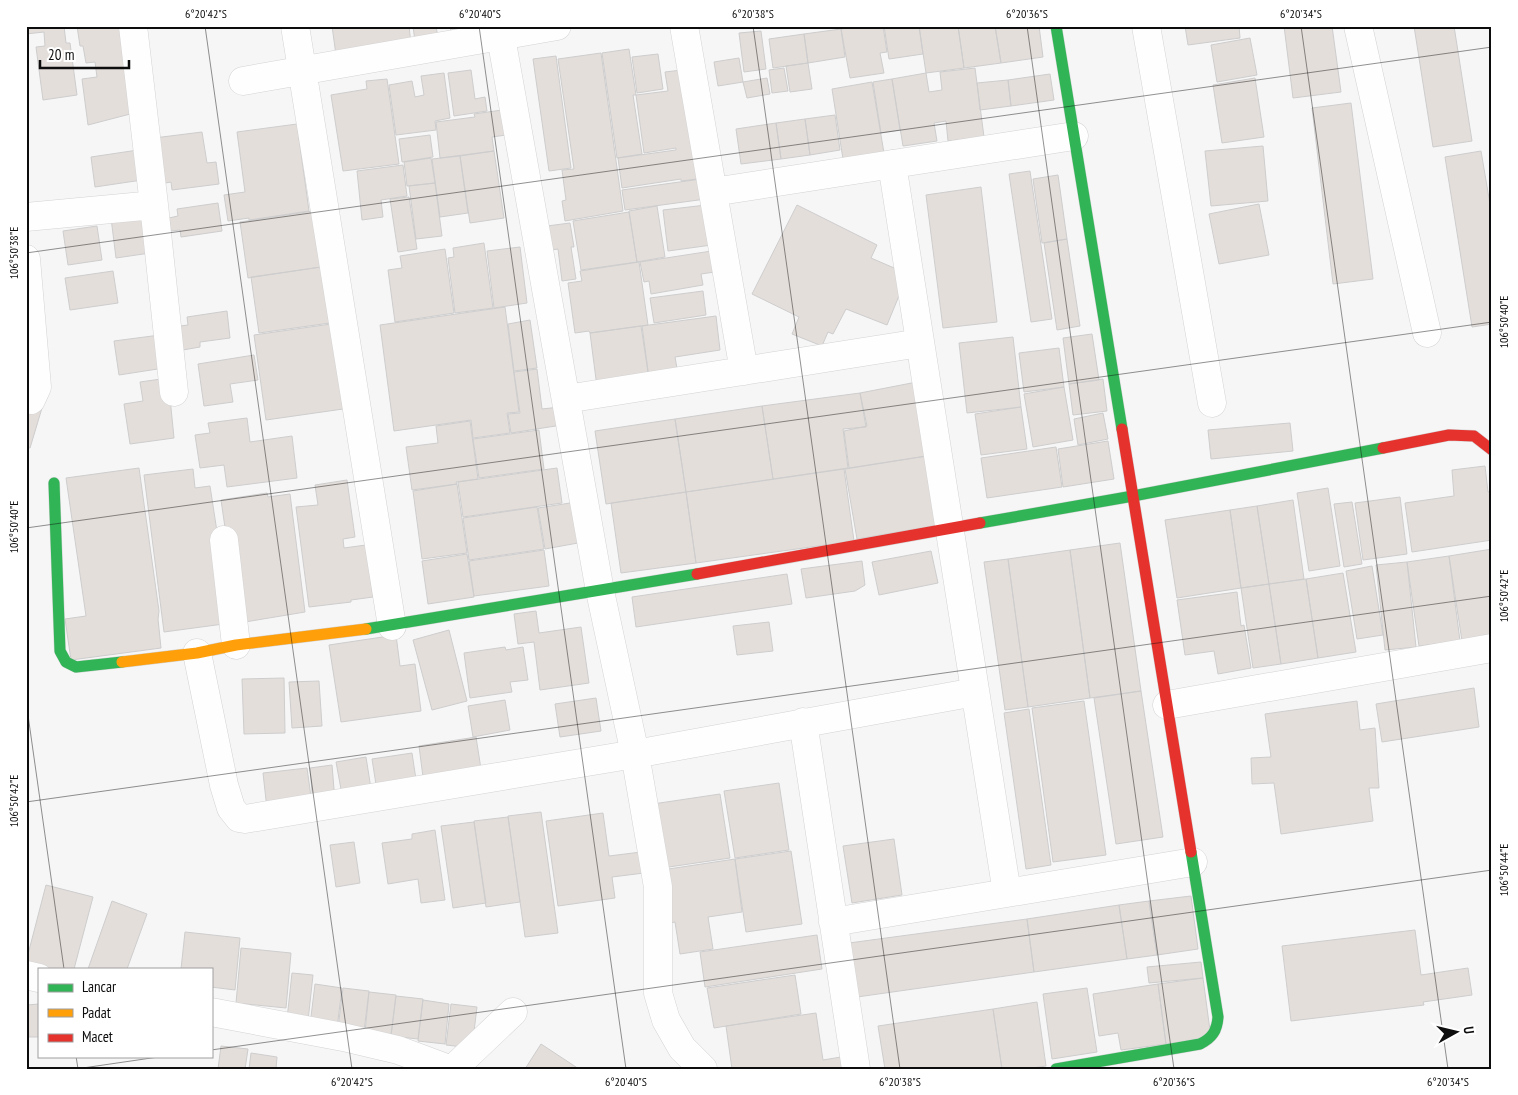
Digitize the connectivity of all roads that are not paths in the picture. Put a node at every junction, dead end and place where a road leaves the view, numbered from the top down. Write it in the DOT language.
graph roads {
  1 [pos="133,26"];
  2 [pos="295,26"];
  3 [pos="557,26"];
  4 [pos="684,26"];
  5 [pos="1056,26"];
  6 [pos="1146,26"];
  7 [pos="1358,26"];
  8 [pos="500,31"];
  9 [pos="302,72"];
  10 [pos="243,82"];
  11 [pos="1074,136"];
  12 [pos="892,164"];
  13 [pos="713,192"];
  14 [pos="154,205"];
  15 [pos="26,217"];
  16 [pos="26,259"];
  17 [pos="1427,333"];
  18 [pos="920,343"];
  19 [pos="744,371"];
  20 [pos="32,392"];
  21 [pos="174,392"];
  22 [pos="566,399"];
  23 [pos="1212,403"];
  24 [pos="1492,450"];
  25 [pos="54,483"];
  26 [pos="1133,496"];
  27 [pos="951,529"];
  28 [pos="224,540"];
  29 [pos="600,591"];
  30 [pos="392,626"];
  31 [pos="236,645"];
  32 [pos="1492,648"];
  33 [pos="197,653"];
  34 [pos="975,692"];
  35 [pos="1167,705"];
  36 [pos="803,722"];
  37 [pos="635,754"];
  38 [pos="1193,862"];
  39 [pos="1007,893"];
  40 [pos="833,922"];
  41 [pos="212,1012"];
  42 [pos="513,1012"];
  43 [pos="449,1069"];
  44 [pos="453,1069"];
  45 [pos="703,1069"];
  46 [pos="856,1069"];
  47 [pos="1056,1069"];
  1 -- 14 [label="street"];
  2 -- 9 [label="street"];
  3 -- 8 [label="street"];
  4 -- 13 [label="street"];
  5 -- 11 [label="street"];
  6 -- 23 [label="street"];
  7 -- 17 [label="street"];
  8 -- 9 [label="street"];
  8 -- 22 [label="street"];
  9 -- 10 [label="street"];
  9 -- 30 [label="street"];
  11 -- 12 [label="street"];
  11 -- 26 [label="street"];
  12 -- 13 [label="street"];
  12 -- 18 [label="street"];
  13 -- 19 [label="street"];
  14 -- 15 [label="street"];
  14 -- 21 [label="street"];
  16 -- 20 [label="street"];
  18 -- 19 [label="street"];
  18 -- 27 [label="street"];
  19 -- 22 [label="street"];
  22 -- 29 [label="street"];
  24 -- 26 [label="street"];
  25 -- 33 [label="street"];
  26 -- 27 [label="street"];
  26 -- 35 [label="street"];
  27 -- 29 [label="street"];
  27 -- 34 [label="street"];
  28 -- 31 [label="street"];
  29 -- 30 [label="street"];
  29 -- 37 [label="street"];
  30 -- 31 [label="street"];
  31 -- 33 [label="street"];
  32 -- 35 [label="street"];
  33 -- 37 [label="street"];
  34 -- 36 [label="street"];
  34 -- 39 [label="street"];
  35 -- 38 [label="street"];
  36 -- 37 [label="street"];
  36 -- 40 [label="street"];
  37 -- 45 [label="street"];
  38 -- 39 [label="street"];
  38 -- 47 [label="street"];
  39 -- 40 [label="street"];
  40 -- 46 [label="street"];
  41 -- 43 [label="street"];
  42 -- 44 [label="street"];
}
